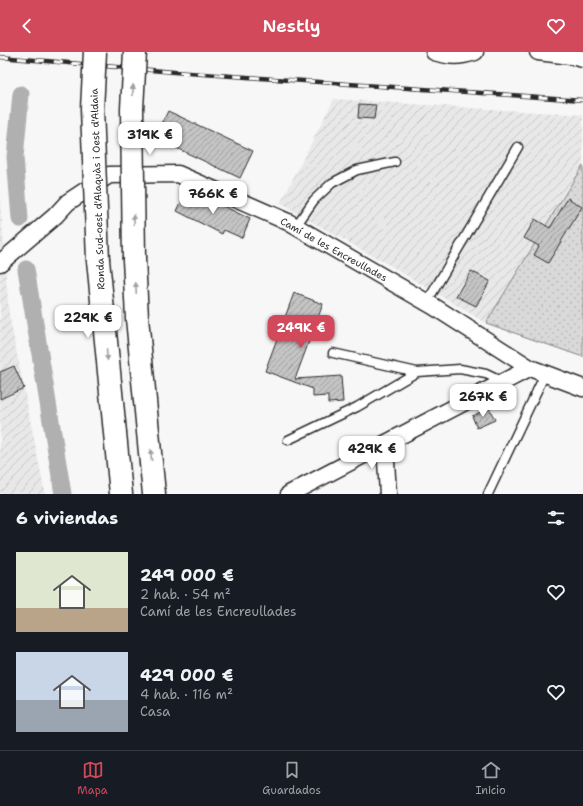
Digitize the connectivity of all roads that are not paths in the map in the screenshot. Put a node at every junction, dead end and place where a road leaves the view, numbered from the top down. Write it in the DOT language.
graph roads {
  1 [pos="94,52"];
  2 [pos="135,52"];
  3 [pos="434,52"];
  4 [pos="475,52"];
  5 [pos="538,52"];
  6 [pos="573,56"];
  7 [pos="518,147"];
  8 [pos="395,162"];
  9 [pos="296,226"];
  10 [pos="0,263"];
  11 [pos="427,302"];
  12 [pos="333,353"];
  13 [pos="530,368"];
  14 [pos="417,372"];
  15 [pos="545,374"];
  16 [pos="503,382"];
  17 [pos="583,388"];
  18 [pos="288,440"];
  19 [pos="385,444"];
  20 [pos="121,494"];
  21 [pos="154,494"];
  22 [pos="289,494"];
  23 [pos="388,494"];
  24 [pos="488,494"];
  1 -- 20 [label="main road, Ronda Sud-oest d'Alaquàs i Oest d'Aldaia, one-way, bridge"];
  21 -- 2 [label="main road, one-way, bridge"];
  3 -- 4 [label="street"];
  5 -- 6 [label="street"];
  7 -- 11 [label="lane"];
  8 -- 9 [label="lane"];
  9 -- 10 [label="street, Camí de les Encreullades"];
  9 -- 11 [label="street, Camí de les Encreullades"];
  11 -- 13 [label="street, Camí de les Encreullades"];
  12 -- 14 [label="lane"];
  13 -- 15 [label="street, Camí de les Encreullades"];
  13 -- 16 [label="street"];
  14 -- 16 [label="lane"];
  14 -- 18 [label="lane"];
  15 -- 17 [label="street, Camí de les Encreullades"];
  15 -- 24 [label="lane"];
  16 -- 19 [label="street"];
  19 -- 22 [label="street"];
  19 -- 23 [label="street"];
}
